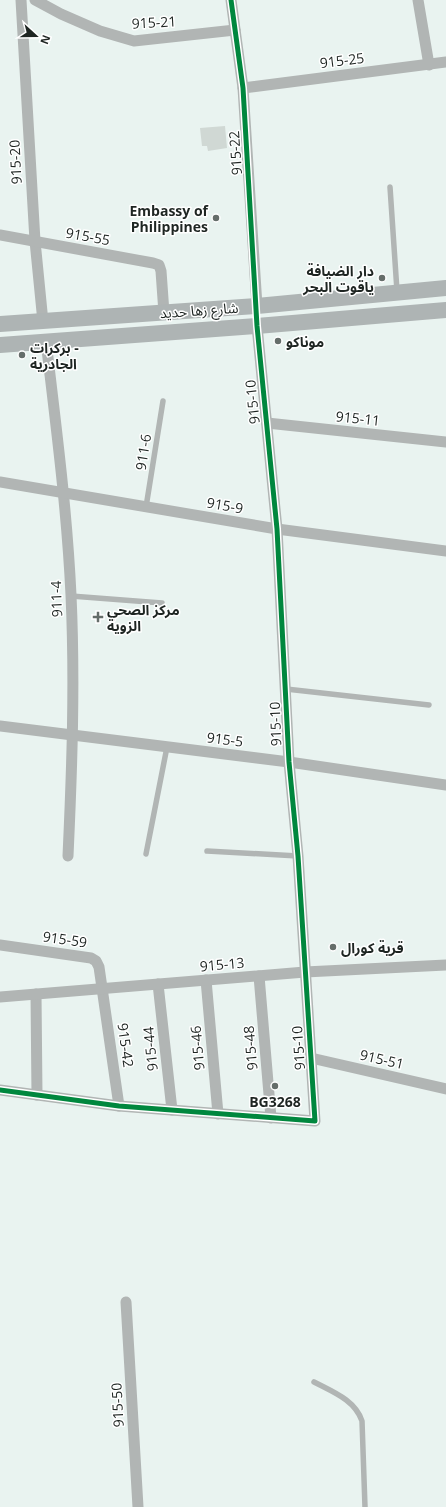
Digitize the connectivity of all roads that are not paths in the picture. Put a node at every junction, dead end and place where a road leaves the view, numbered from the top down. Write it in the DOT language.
graph roads {
  1 [pos="21,0"];
  2 [pos="35,0"];
  3 [pos="231,0"];
  4 [pos="418,0"];
  5 [pos="235,30"];
  6 [pos="446,62"];
  7 [pos="429,65"];
  8 [pos="243,88"];
  9 [pos="390,187"];
  10 [pos="0,235"];
  11 [pos="35,241"];
  12 [pos="446,288"];
  13 [pos="398,293"];
  14 [pos="257,306"];
  15 [pos="446,310"];
  16 [pos="164,313"];
  17 [pos="43,322"];
  18 [pos="0,324"];
  19 [pos="257,326"];
  20 [pos="46,342"];
  21 [pos="0,345"];
  22 [pos="163,401"];
  23 [pos="267,423"];
  24 [pos="446,442"];
  25 [pos="0,482"];
  26 [pos="64,493"];
  27 [pos="146,507"];
  28 [pos="277,529"];
  29 [pos="446,551"];
  30 [pos="71,596"];
  31 [pos="162,603"];
  32 [pos="286,688"];
  33 [pos="429,705"];
  34 [pos="0,726"];
  35 [pos="73,735"];
  36 [pos="167,747"];
  37 [pos="289,762"];
  38 [pos="446,785"];
  39 [pos="207,851"];
  40 [pos="146,854"];
  41 [pos="68,856"];
  42 [pos="298,856"];
  43 [pos="0,945"];
  44 [pos="446,965"];
  45 [pos="305,972"];
  46 [pos="259,976"];
  47 [pos="206,980"];
  48 [pos="158,984"];
  49 [pos="103,989"];
  50 [pos="36,994"];
  51 [pos="0,997"];
  52 [pos="311,1058"];
  53 [pos="446,1089"];
  54 [pos="0,1090"];
  55 [pos="37,1095"];
  56 [pos="119,1106"];
  57 [pos="172,1110"];
  58 [pos="218,1114"];
  59 [pos="271,1118"];
  60 [pos="126,1302"];
  61 [pos="314,1382"];
  62 [pos="138,1507"];
  63 [pos="365,1507"];
  1 -- 11 [label="street, 915-20"];
  2 -- 5 [label="street, 915-21"];
  3 -- 5 [label="street, 915-22"];
  4 -- 7 [label="street"];
  5 -- 8 [label="street, 915-22"];
  6 -- 7 [label="street, 915-25"];
  7 -- 8 [label="street, 915-25"];
  8 -- 14 [label="street, 915-22"];
  9 -- 13 [label="lane"];
  10 -- 11 [label="street"];
  11 -- 16 [label="street, 915-55"];
  11 -- 17 [label="street, 915-20"];
  12 -- 13 [label="street, شارع زها حديد"];
  13 -- 14 [label="street, شارع زها حديد"];
  14 -- 16 [label="street, شارع زها حديد"];
  14 -- 19 [label="street"];
  15 -- 19 [label="street, شارع زها حديد"];
  16 -- 17 [label="street, شارع زها حديد"];
  17 -- 18 [label="street, شارع زها حديد"];
  19 -- 20 [label="street, شارع زها حديد"];
  19 -- 23 [label="street, 915-10"];
  20 -- 21 [label="street, شارع زها حديد"];
  20 -- 26 [label="street, 911-4"];
  22 -- 27 [label="lane, 911-6"];
  23 -- 24 [label="street, 915-11"];
  23 -- 28 [label="street, 915-10"];
  25 -- 26 [label="street, 915-9"];
  26 -- 27 [label="street, 915-9"];
  26 -- 30 [label="street, 911-4"];
  27 -- 28 [label="street, 915-9"];
  28 -- 29 [label="street, 915-9"];
  28 -- 32 [label="street, 915-10"];
  30 -- 31 [label="lane"];
  30 -- 35 [label="street, 911-4"];
  32 -- 33 [label="lane"];
  32 -- 37 [label="street, 915-10"];
  34 -- 35 [label="street, 915-5"];
  35 -- 36 [label="street, 915-5"];
  35 -- 41 [label="street, 911-4"];
  36 -- 37 [label="street, 915-5"];
  36 -- 40 [label="lane"];
  37 -- 38 [label="street, 915-5"];
  37 -- 42 [label="street, 915-10"];
  39 -- 42 [label="lane"];
  42 -- 45 [label="street, 915-10"];
  43 -- 49 [label="street, 915-59"];
  44 -- 45 [label="street, 915-13"];
  45 -- 46 [label="street, 915-13"];
  45 -- 52 [label="street, 915-10"];
  46 -- 47 [label="street, 915-13"];
  46 -- 59 [label="street, 915-48"];
  47 -- 48 [label="street, 915-13"];
  47 -- 58 [label="street, 915-46"];
  48 -- 49 [label="street, 915-13"];
  48 -- 57 [label="street, 915-44"];
  49 -- 50 [label="street, 915-13"];
  49 -- 56 [label="street, 915-42"];
  50 -- 51 [label="street, 915-13"];
  50 -- 55 [label="street"];
  52 -- 53 [label="street, 915-51"];
  52 -- 59 [label="street, 915-10"];
  54 -- 55 [label="street"];
  55 -- 56 [label="street"];
  56 -- 57 [label="street"];
  57 -- 58 [label="street"];
  58 -- 59 [label="street"];
  60 -- 62 [label="street, 915-50"];
  61 -- 63 [label="lane"];
}
